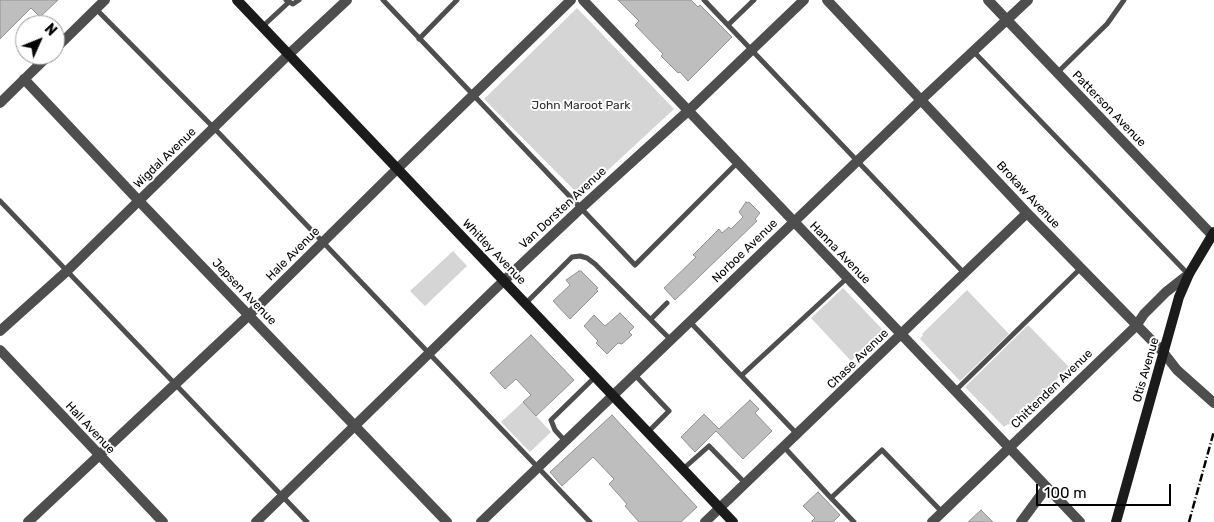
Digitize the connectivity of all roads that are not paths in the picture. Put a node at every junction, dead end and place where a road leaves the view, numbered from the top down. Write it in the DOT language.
graph roads {
  1 [pos="104,0"];
  2 [pos="237,0"];
  3 [pos="299,0"];
  4 [pos="347,0"];
  5 [pos="382,0"];
  6 [pos="457,0"];
  7 [pos="571,0"];
  8 [pos="583,0"];
  9 [pos="704,0"];
  10 [pos="754,0"];
  11 [pos="804,0"];
  12 [pos="828,0"];
  13 [pos="988,0"];
  14 [pos="1028,0"];
  15 [pos="1124,0"];
  16 [pos="288,1"];
  17 [pos="96,9"];
  18 [pos="1007,20"];
  19 [pos="728,25"];
  20 [pos="262,27"];
  21 [pos="65,39"];
  22 [pos="419,39"];
  23 [pos="752,51"];
  24 [pos="974,51"];
  25 [pos="288,55"];
  26 [pos="39,65"];
  27 [pos="1056,73"];
  28 [pos="24,79"];
  29 [pos="473,96"];
  30 [pos="921,100"];
  31 [pos="0,103"];
  32 [pos="688,111"];
  33 [pos="214,128"];
  34 [pos="856,161"];
  35 [pos="737,163"];
  36 [pos="397,168"];
  37 [pos="0,201"];
  38 [pos="139,201"];
  39 [pos="581,208"];
  40 [pos="1027,213"];
  41 [pos="794,222"];
  42 [pos="1213,233"];
  43 [pos="323,242"];
  44 [pos="1081,268"];
  45 [pos="67,271"];
  46 [pos="964,274"];
  47 [pos="1189,274"];
  48 [pos="847,278"];
  49 [pos="504,280"];
  50 [pos="526,303"];
  51 [pos="666,303"];
  52 [pos="249,315"];
  53 [pos="651,319"];
  54 [pos="690,322"];
  55 [pos="1136,326"];
  56 [pos="0,331"];
  57 [pos="901,334"];
  58 [pos="671,340"];
  59 [pos="0,350"];
  60 [pos="429,352"];
  61 [pos="1164,352"];
  62 [pos="634,374"];
  63 [pos="595,376"];
  64 [pos="742,376"];
  65 [pos="175,384"];
  66 [pos="955,391"];
  67 [pos="612,394"];
  68 [pos="1214,404"];
  69 [pos="355,426"];
  70 [pos="647,432"];
  71 [pos="797,434"];
  72 [pos="565,441"];
  73 [pos="784,447"];
  74 [pos="1009,448"];
  75 [pos="99,455"];
  76 [pos="538,468"];
  77 [pos="683,470"];
  78 [pos="745,483"];
  79 [pos="1046,488"];
  80 [pos="283,496"];
  81 [pos="831,498"];
  82 [pos="719,508"];
  83 [pos="942,513"];
  84 [pos="28,522"];
  85 [pos="163,522"];
  86 [pos="256,522"];
  87 [pos="308,522"];
  88 [pos="447,522"];
  89 [pos="481,522"];
  90 [pos="590,522"];
  91 [pos="704,522"];
  92 [pos="733,522"];
  93 [pos="854,522"];
  94 [pos="932,522"];
  95 [pos="1021,522"];
  96 [pos="1080,522"];
  97 [pos="1116,522"];
  1 -- 17 [label="street"];
  2 -- 20 [label="street, Whitley Avenue"];
  3 -- 16 [label="lane"];
  4 -- 25 [label="street, Wigdal Avenue"];
  5 -- 22 [label="lane"];
  6 -- 22 [label="lane"];
  7 -- 29 [label="street, Hale Avenue"];
  8 -- 32 [label="street, Hanna Avenue"];
  9 -- 19 [label="lane"];
  10 -- 19 [label="lane"];
  11 -- 23 [label="street, Van Dorsten Avenue"];
  12 -- 30 [label="street, Brokaw Avenue"];
  13 -- 18 [label="street, Patterson Avenue"];
  14 -- 18 [label="street, Norboe Avenue"];
  15 -- 27 [label="lane"];
  16 -- 20 [label="lane"];
  17 -- 21 [label="street"];
  17 -- 33 [label="lane"];
  18 -- 24 [label="street, Norboe Avenue"];
  18 -- 27 [label="street, Patterson Avenue"];
  19 -- 23 [label="lane"];
  20 -- 25 [label="street, Whitley Avenue"];
  22 -- 29 [label="lane"];
  23 -- 32 [label="street, Van Dorsten Avenue"];
  23 -- 34 [label="lane"];
  24 -- 30 [label="street, Norboe Avenue"];
  24 -- 47 [label="lane"];
  25 -- 33 [label="street, Wigdal Avenue"];
  25 -- 36 [label="street, Whitley Avenue"];
  26 -- 28 [label="street"];
  27 -- 42 [label="street, Patterson Avenue"];
  28 -- 31 [label="street"];
  28 -- 38 [label="street, Jepsen Avenue"];
  29 -- 36 [label="street, Hale Avenue"];
  29 -- 39 [label="lane"];
  30 -- 34 [label="street, Norboe Avenue"];
  30 -- 40 [label="street, Brokaw Avenue"];
  32 -- 35 [label="street, Hanna Avenue"];
  32 -- 39 [label="street, Van Dorsten Avenue"];
  33 -- 38 [label="street, Wigdal Avenue"];
  33 -- 43 [label="lane"];
  34 -- 41 [label="street, Norboe Avenue"];
  34 -- 46 [label="lane"];
  35 -- 39 [label="lane"];
  35 -- 41 [label="street, Hanna Avenue"];
  36 -- 43 [label="street, Hale Avenue"];
  36 -- 49 [label="street, Whitley Avenue"];
  37 -- 45 [label="lane"];
  38 -- 45 [label="street, Wigdal Avenue"];
  38 -- 52 [label="street, Jepsen Avenue"];
  39 -- 49 [label="street, Van Dorsten Avenue"];
  40 -- 44 [label="street, Brokaw Avenue"];
  40 -- 46 [label="street, Chase Avenue"];
  41 -- 48 [label="street, Hanna Avenue"];
  41 -- 54 [label="street, Norboe Avenue"];
  42 -- 47 [label="street, Otis Avenue"];
  43 -- 52 [label="street, Hale Avenue"];
  43 -- 60 [label="lane"];
  44 -- 55 [label="street, Brokaw Avenue"];
  44 -- 66 [label="lane"];
  45 -- 56 [label="street, Wigdal Avenue"];
  45 -- 65 [label="lane"];
  46 -- 57 [label="street, Chase Avenue"];
  47 -- 55 [label="street, Chittenden Avenue"];
  47 -- 61 [label="street, Otis Avenue"];
  48 -- 57 [label="street, Hanna Avenue"];
  48 -- 64 [label="lane"];
  49 -- 50 [label="street, Whitley Avenue"];
  49 -- 60 [label="street, Van Dorsten Avenue"];
  50 -- 53 [label="lane"];
  50 -- 63 [label="street, Whitley Avenue"];
  51 -- 53 [label="lane"];
  52 -- 65 [label="street, Hale Avenue"];
  52 -- 69 [label="street, Jepsen Avenue"];
  53 -- 58 [label="lane"];
  54 -- 58 [label="street, Norboe Avenue"];
  54 -- 64 [label="lane"];
  55 -- 61 [label="street, Brokaw Avenue"];
  55 -- 74 [label="street, Chittenden Avenue"];
  57 -- 66 [label="street, Hanna Avenue"];
  57 -- 71 [label="street, Chase Avenue"];
  58 -- 62 [label="street, Norboe Avenue"];
  59 -- 75 [label="street, Hall Avenue"];
  60 -- 69 [label="street, Van Dorsten Avenue"];
  60 -- 76 [label="lane"];
  61 -- 68 [label="street, Brokaw Avenue"];
  61 -- 97 [label="street, Otis Avenue"];
  62 -- 67 [label="street, Norboe Avenue"];
  62 -- 70 [label="lane"];
  63 -- 67 [label="street, Whitley Avenue"];
  63 -- 72 [label="lane"];
  64 -- 71 [label="lane"];
  65 -- 75 [label="street, Hale Avenue"];
  65 -- 80 [label="lane"];
  66 -- 74 [label="street, Hanna Avenue"];
  67 -- 70 [label="street, Whitley Avenue"];
  67 -- 72 [label="street, Norboe Avenue"];
  69 -- 80 [label="street, Van Dorsten Avenue"];
  69 -- 88 [label="street, Jepsen Avenue"];
  70 -- 77 [label="street, Whitley Avenue"];
  71 -- 73 [label="street, Chase Avenue"];
  72 -- 76 [label="street, Norboe Avenue"];
  73 -- 78 [label="street, Chase Avenue"];
  73 -- 81 [label="lane"];
  74 -- 79 [label="street, Hanna Avenue"];
  74 -- 83 [label="street, Chittenden Avenue"];
  75 -- 84 [label="street, Hale Avenue"];
  75 -- 85 [label="street, Hall Avenue"];
  76 -- 89 [label="street, Norboe Avenue"];
  76 -- 90 [label="lane"];
  77 -- 78 [label="lane"];
  77 -- 82 [label="street, Whitley Avenue"];
  78 -- 82 [label="street, Chase Avenue"];
  79 -- 95 [label="street"];
  79 -- 96 [label="street, Hanna Avenue"];
  80 -- 86 [label="street, Van Dorsten Avenue"];
  80 -- 87 [label="lane"];
  81 -- 83 [label="lane"];
  81 -- 93 [label="lane"];
  82 -- 91 [label="street, Chase Avenue"];
  82 -- 92 [label="street, Whitley Avenue"];
  83 -- 94 [label="street, Chittenden Avenue"];
}
